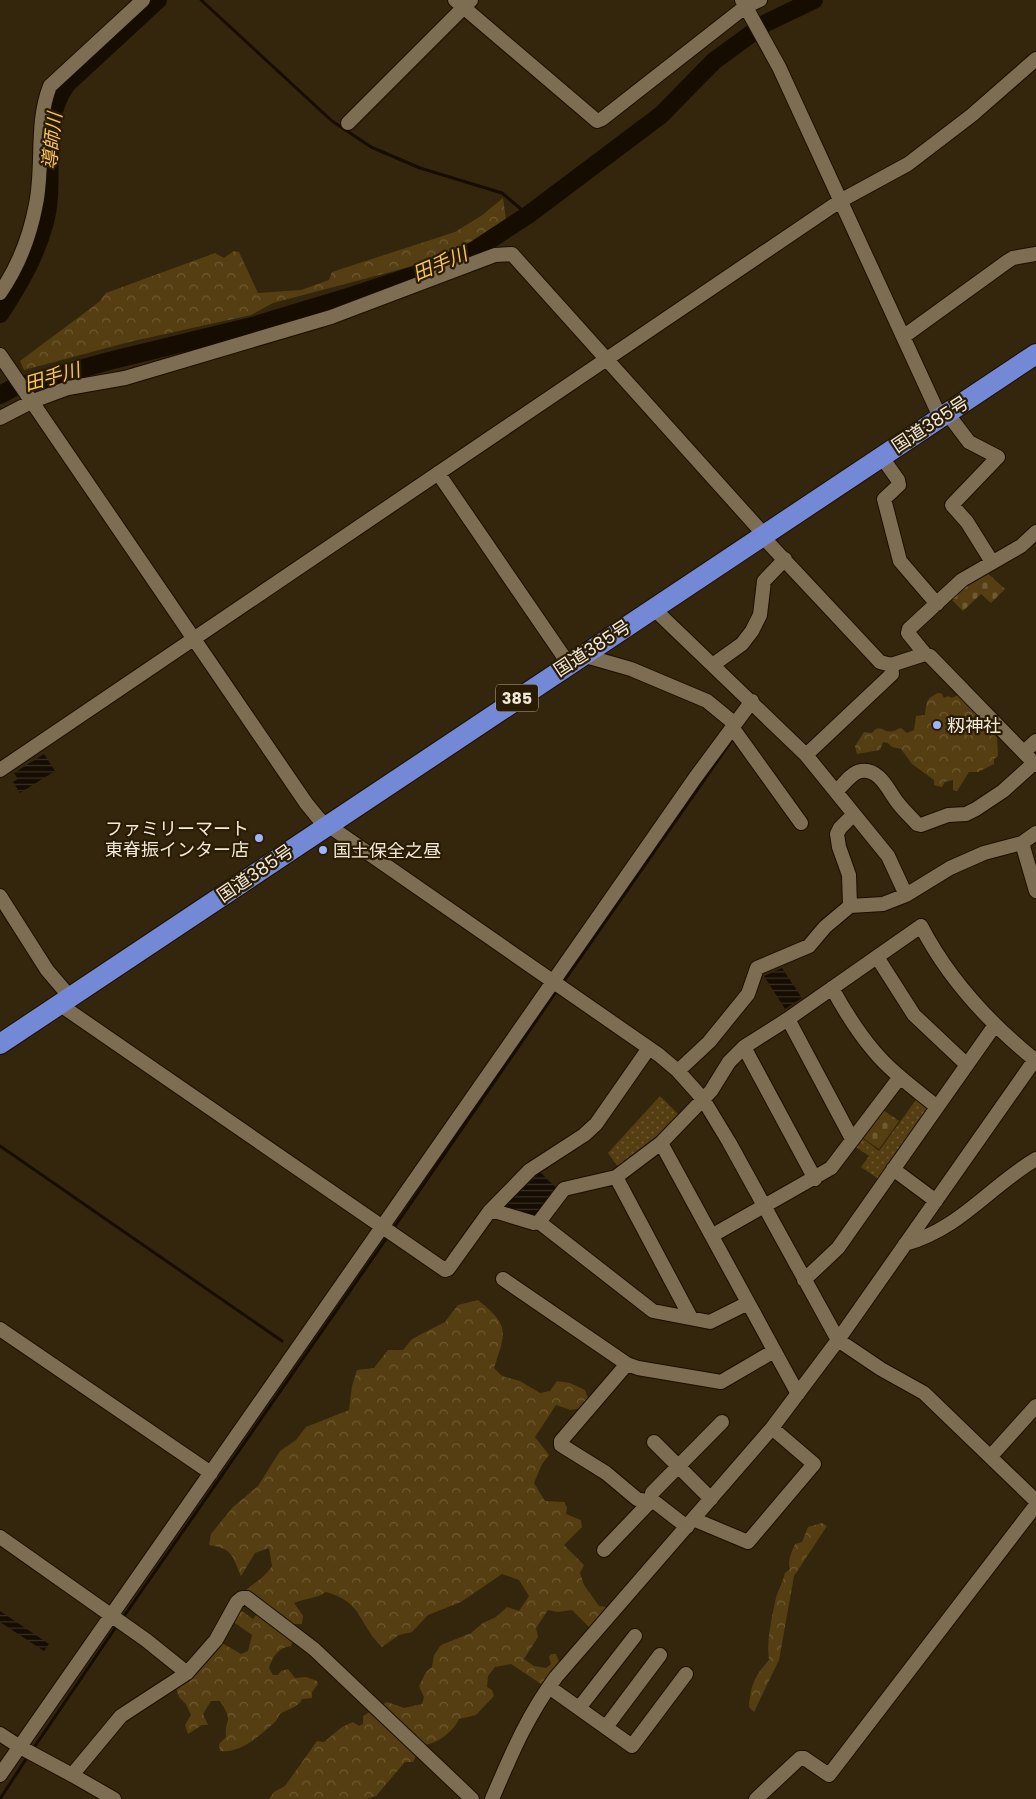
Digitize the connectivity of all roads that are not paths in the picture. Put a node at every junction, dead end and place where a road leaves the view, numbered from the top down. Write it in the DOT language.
graph roads {
  1 [pos="143,0"];
  2 [pos="760,0"];
  3 [pos="463,2"];
  4 [pos="744,3"];
  5 [pos="1036,59"];
  6 [pos="348,123"];
  7 [pos="840,201"];
  8 [pos="1036,254"];
  9 [pos="0,293"];
  10 [pos="903,337"];
  11 [pos="1036,354"];
  12 [pos="0,355"];
  13 [pos="606,359"];
  14 [pos="33,401"];
  15 [pos="944,415"];
  16 [pos="0,418"];
  17 [pos="882,456"];
  18 [pos="438,473"];
  19 [pos="762,536"];
  20 [pos="1033,541"];
  21 [pos="785,559"];
  22 [pos="992,562"];
  23 [pos="937,604"];
  24 [pos="653,608"];
  25 [pos="193,638"];
  26 [pos="926,654"];
  27 [pos="575,659"];
  28 [pos="714,664"];
  29 [pos="891,665"];
  30 [pos="752,701"];
  31 [pos="734,725"];
  32 [pos="1036,741"];
  33 [pos="1024,752"];
  34 [pos="806,755"];
  35 [pos="1035,764"];
  36 [pos="0,770"];
  37 [pos="837,791"];
  38 [pos="853,815"];
  39 [pos="801,823"];
  40 [pos="328,824"];
  41 [pos="1036,833"];
  42 [pos="1022,843"];
  43 [pos="1036,891"];
  44 [pos="906,895"];
  45 [pos="0,896"];
  46 [pos="850,906"];
  47 [pos="877,957"];
  48 [pos="554,982"];
  49 [pos="832,988"];
  50 [pos="64,1000"];
  51 [pos="788,1019"];
  52 [pos="995,1025"];
  53 [pos="0,1044"];
  54 [pos="744,1047"];
  55 [pos="649,1048"];
  56 [pos="1035,1059"];
  57 [pos="967,1065"];
  58 [pos="678,1070"];
  59 [pos="900,1077"];
  60 [pos="703,1099"];
  61 [pos="937,1107"];
  62 [pos="852,1139"];
  63 [pos="661,1143"];
  64 [pos="1036,1159"];
  65 [pos="893,1169"];
  66 [pos="616,1177"];
  67 [pos="815,1179"];
  68 [pos="936,1201"];
  69 [pos="764,1207"];
  70 [pos="491,1210"];
  71 [pos="539,1222"];
  72 [pos="382,1228"];
  73 [pos="713,1235"];
  74 [pos="905,1244"];
  75 [pos="504,1279"];
  76 [pos="804,1280"];
  77 [pos="748,1302"];
  78 [pos="691,1318"];
  79 [pos="0,1329"];
  80 [pos="838,1340"];
  81 [pos="774,1351"];
  82 [pos="627,1364"];
  83 [pos="798,1394"];
  84 [pos="1036,1406"];
  85 [pos="722,1422"];
  86 [pos="772,1428"];
  87 [pos="654,1442"];
  88 [pos="991,1456"];
  89 [pos="678,1467"];
  90 [pos="211,1473"];
  91 [pos="651,1498"];
  92 [pos="711,1499"];
  93 [pos="1036,1501"];
  94 [pos="1036,1505"];
  95 [pos="690,1523"];
  96 [pos="0,1537"];
  97 [pos="604,1550"];
  98 [pos="112,1615"];
  99 [pos="635,1636"];
  100 [pos="660,1655"];
  101 [pos="188,1673"];
  102 [pos="686,1674"];
  103 [pos="549,1687"];
  104 [pos="578,1708"];
  105 [pos="606,1727"];
  106 [pos="0,1734"];
  107 [pos="20,1748"];
  108 [pos="0,1775"];
  109 [pos="72,1775"];
  110 [pos="114,1799"];
  111 [pos="472,1799"];
  112 [pos="492,1799"];
  113 [pos="756,1799"];
  1 -- 9 [label="street"];
  2 -- 4 [label="street"];
  3 -- 4 [label="street"];
  3 -- 6 [label="street"];
  4 -- 7 [label="street"];
  5 -- 7 [label="street"];
  7 -- 10 [label="street"];
  7 -- 13 [label="street"];
  8 -- 10 [label="street"];
  10 -- 15 [label="street"];
  11 -- 15 [label="highway, 国道385号 / 385"];
  12 -- 14 [label="street"];
  13 -- 14 [label="street"];
  13 -- 18 [label="street"];
  13 -- 19 [label="street"];
  14 -- 16 [label="street"];
  14 -- 25 [label="street"];
  15 -- 17 [label="highway, 国道385号 / 385"];
  15 -- 22 [label="street"];
  17 -- 19 [label="highway, 国道385号 / 385"];
  17 -- 23 [label="street"];
  18 -- 25 [label="street"];
  18 -- 27 [label="street"];
  19 -- 21 [label="street"];
  19 -- 24 [label="highway, 国道385号 / 385"];
  20 -- 22 [label="street"];
  21 -- 28 [label="street"];
  21 -- 29 [label="street"];
  22 -- 23 [label="street"];
  23 -- 26 [label="street"];
  24 -- 27 [label="highway, 国道385号 / 385"];
  24 -- 28 [label="street"];
  25 -- 36 [label="street"];
  25 -- 40 [label="street"];
  26 -- 29 [label="street"];
  26 -- 33 [label="street"];
  27 -- 31 [label="street"];
  27 -- 40 [label="highway, 国道385号 / 385"];
  28 -- 30 [label="street"];
  29 -- 34 [label="street"];
  30 -- 31 [label="street"];
  30 -- 34 [label="street"];
  31 -- 39 [label="street"];
  31 -- 48 [label="street"];
  32 -- 33 [label="street"];
  33 -- 35 [label="street"];
  34 -- 37 [label="street"];
  35 -- 37 [label="street"];
  37 -- 38 [label="street"];
  38 -- 44 [label="street"];
  38 -- 46 [label="street"];
  40 -- 48 [label="street"];
  40 -- 50 [label="highway, 国道385号 / 385"];
  41 -- 42 [label="street"];
  42 -- 43 [label="street"];
  42 -- 44 [label="street"];
  44 -- 46 [label="street"];
  45 -- 50 [label="street"];
  46 -- 58 [label="street"];
  47 -- 49 [label="street"];
  47 -- 52 [label="street"];
  47 -- 57 [label="street"];
  48 -- 55 [label="street"];
  48 -- 72 [label="street"];
  49 -- 51 [label="street"];
  49 -- 59 [label="street"];
  50 -- 53 [label="highway, 国道385号 / 385"];
  50 -- 72 [label="street"];
  51 -- 54 [label="street"];
  51 -- 62 [label="street"];
  52 -- 56 [label="street"];
  52 -- 57 [label="street"];
  54 -- 60 [label="street"];
  54 -- 67 [label="street"];
  55 -- 58 [label="street"];
  55 -- 70 [label="street"];
  56 -- 68 [label="street"];
  57 -- 61 [label="street"];
  58 -- 60 [label="street"];
  59 -- 61 [label="street"];
  59 -- 62 [label="street"];
  60 -- 63 [label="street"];
  60 -- 69 [label="street"];
  61 -- 65 [label="street"];
  62 -- 67 [label="street"];
  63 -- 66 [label="street"];
  63 -- 73 [label="street"];
  64 -- 74 [label="street"];
  65 -- 68 [label="street"];
  65 -- 76 [label="street"];
  66 -- 71 [label="street"];
  66 -- 78 [label="street"];
  67 -- 69 [label="street"];
  68 -- 74 [label="street"];
  69 -- 73 [label="street"];
  69 -- 76 [label="street"];
  70 -- 71 [label="street"];
  70 -- 72 [label="street"];
  71 -- 78 [label="street"];
  72 -- 90 [label="street"];
  73 -- 77 [label="street"];
  74 -- 80 [label="street"];
  75 -- 82 [label="street"];
  76 -- 80 [label="street"];
  77 -- 78 [label="street"];
  77 -- 81 [label="street"];
  79 -- 90 [label="street"];
  80 -- 83 [label="street"];
  80 -- 88 [label="street"];
  81 -- 82 [label="street"];
  81 -- 83 [label="street"];
  82 -- 91 [label="street"];
  83 -- 86 [label="street"];
  84 -- 88 [label="street"];
  85 -- 89 [label="street"];
  86 -- 92 [label="street"];
  86 -- 95 [label="street"];
  87 -- 89 [label="street"];
  88 -- 93 [label="street"];
  89 -- 91 [label="street"];
  89 -- 92 [label="street"];
  90 -- 98 [label="street"];
  91 -- 95 [label="street"];
  91 -- 97 [label="street"];
  92 -- 95 [label="street"];
  94 -- 113 [label="street"];
  95 -- 103 [label="street"];
  96 -- 98 [label="street"];
  98 -- 101 [label="street"];
  98 -- 107 [label="street"];
  99 -- 104 [label="street"];
  100 -- 105 [label="street"];
  101 -- 109 [label="street"];
  101 -- 111 [label="street"];
  102 -- 105 [label="street"];
  103 -- 104 [label="street"];
  103 -- 112 [label="street"];
  104 -- 105 [label="street"];
  106 -- 107 [label="street"];
  107 -- 108 [label="street"];
  107 -- 109 [label="street"];
  109 -- 110 [label="street"];
}
